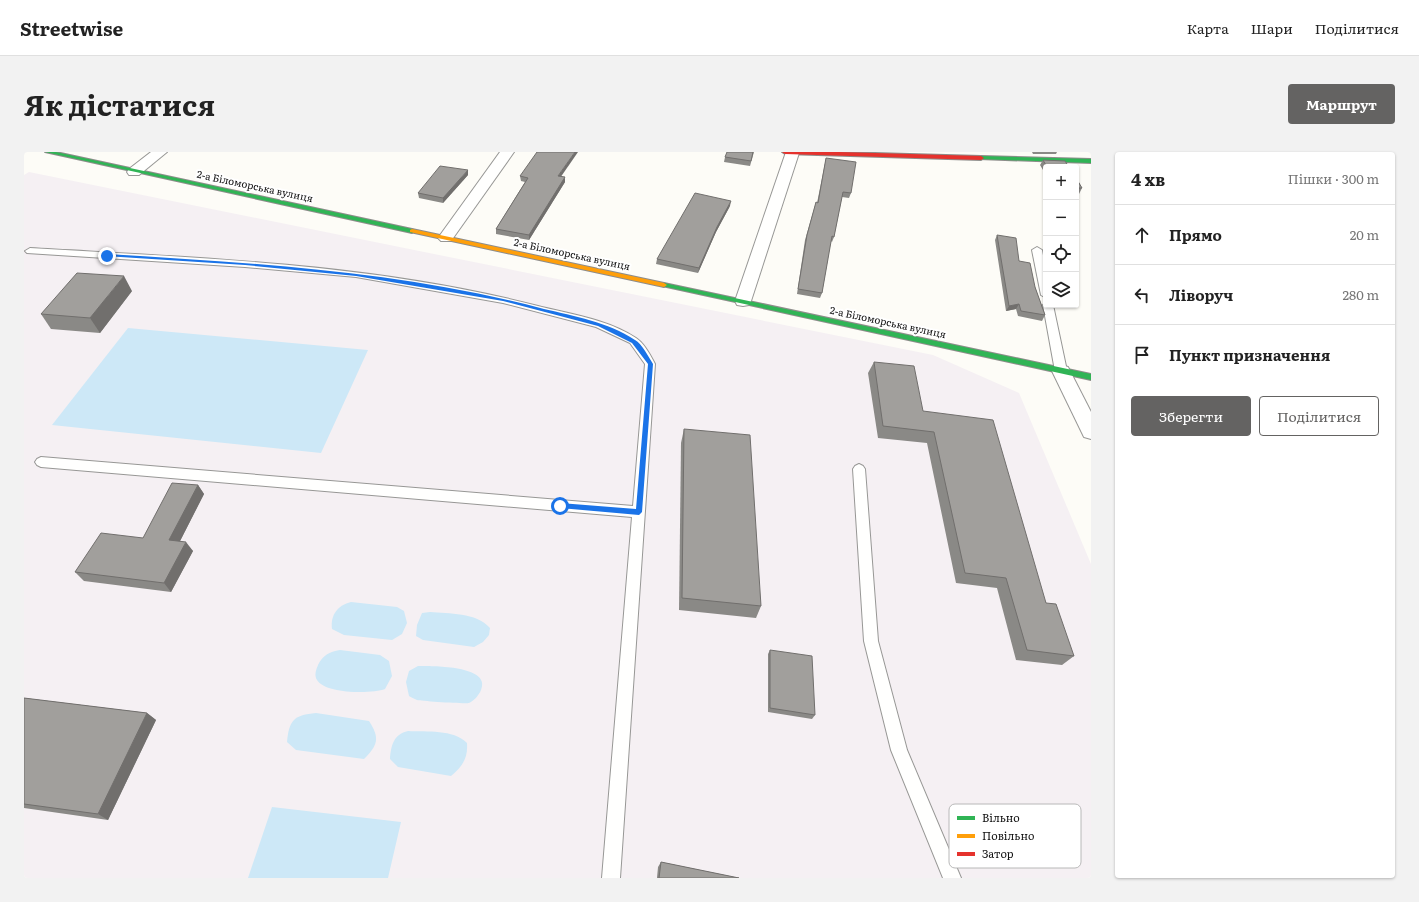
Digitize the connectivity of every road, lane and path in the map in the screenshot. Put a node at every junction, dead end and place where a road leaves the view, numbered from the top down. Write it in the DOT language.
graph roads {
  1 [pos="48,152"];
  2 [pos="160,152"];
  3 [pos="507,152"];
  4 [pos="789,152"];
  5 [pos="936,154"];
  6 [pos="1091,161"];
  7 [pos="134,172"];
  8 [pos="446,238"];
  9 [pos="1037,250"];
  10 [pos="30,251"];
  11 [pos="1043,280"];
  12 [pos="743,302"];
  13 [pos="1049,308"];
  14 [pos="1061,371"];
  15 [pos="1091,377"];
  16 [pos="1091,432"];
  17 [pos="41,462"];
  18 [pos="859,469"];
  19 [pos="639,512"];
  20 [pos="611,878"];
  21 [pos="952,878"];
  1 -- 7 [label="street, 2-а Біломорська вулиця"];
  2 -- 7 [label="street"];
  3 -- 8 [label="street"];
  4 -- 5 [label="street"];
  4 -- 12 [label="street"];
  5 -- 6 [label="street"];
  7 -- 8 [label="street, 2-а Біломорська вулиця"];
  8 -- 12 [label="street, 2-а Біломорська вулиця"];
  9 -- 11 [label="lane"];
  10 -- 19 [label="lane"];
  12 -- 14 [label="street, 2-а Біломорська вулиця"];
  13 -- 14 [label="lane"];
  14 -- 15 [label="street, 2-а Біломорська вулиця"];
  14 -- 16 [label="street"];
  17 -- 19 [label="lane"];
  18 -- 21 [label="lane"];
  19 -- 20 [label="lane"];
}
